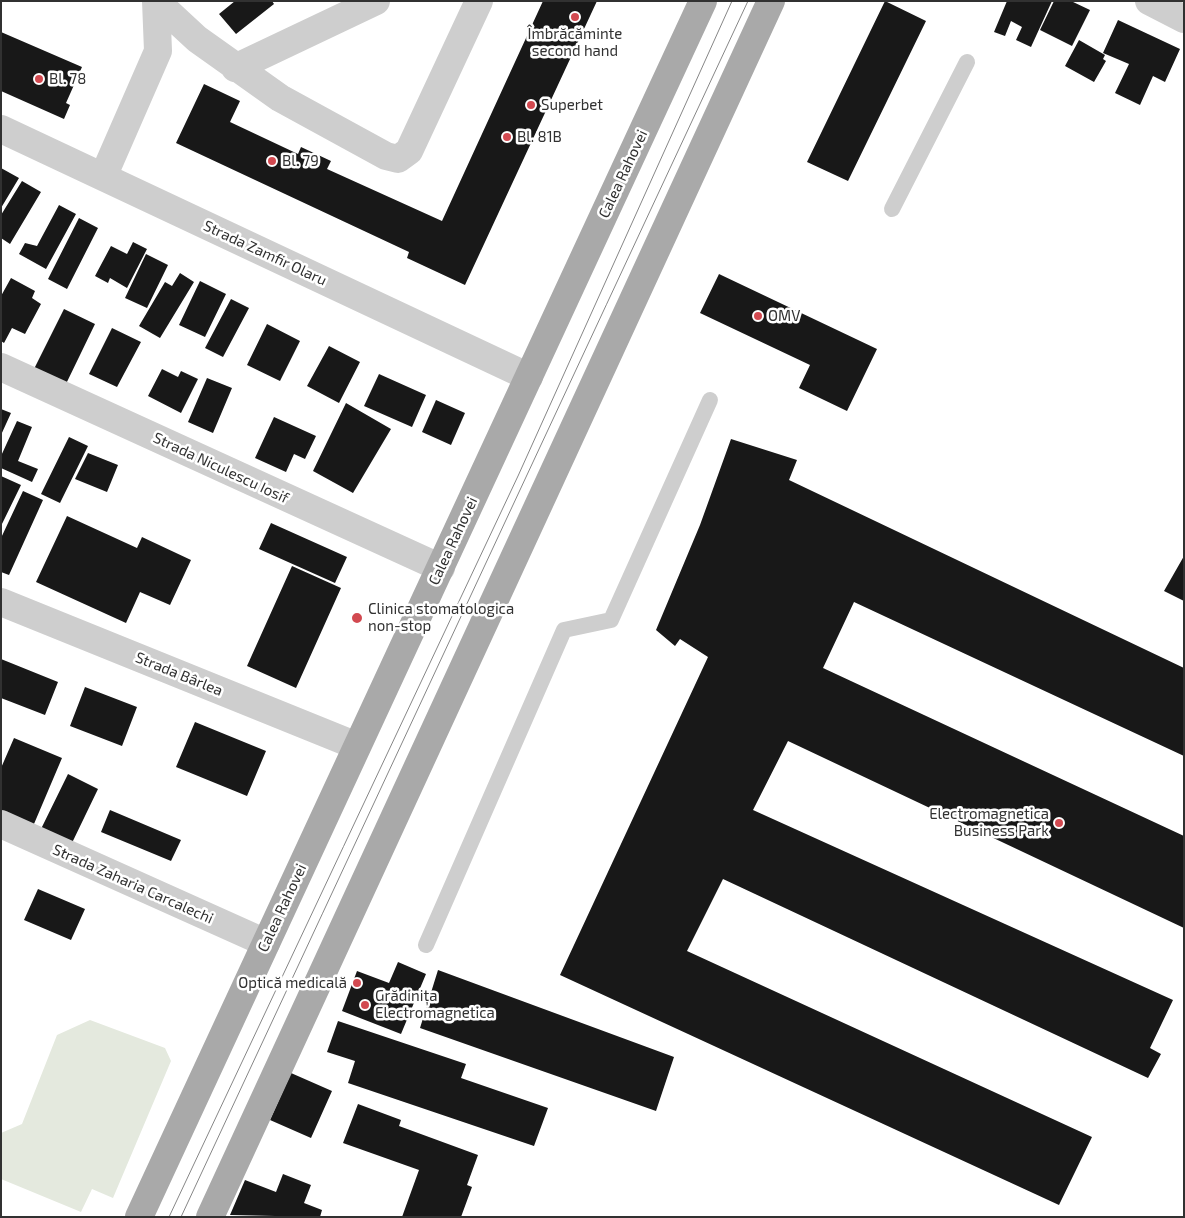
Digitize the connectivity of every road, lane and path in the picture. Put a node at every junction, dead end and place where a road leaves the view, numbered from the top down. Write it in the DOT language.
graph roads {
  1 [pos="156,1"];
  2 [pos="376,1"];
  3 [pos="479,1"];
  4 [pos="703,1"];
  5 [pos="771,1"];
  6 [pos="1149,1"];
  7 [pos="1184,18"];
  8 [pos="967,62"];
  9 [pos="235,68"];
  10 [pos="1,129"];
  11 [pos="103,176"];
  12 [pos="892,209"];
  13 [pos="1,367"];
  14 [pos="529,377"];
  15 [pos="710,400"];
  16 [pos="441,568"];
  17 [pos="1,602"];
  18 [pos="357,746"];
  19 [pos="1,824"];
  20 [pos="266,943"];
  21 [pos="426,946"];
  22 [pos="139,1217"];
  23 [pos="210,1217"];
  1 -- 9 [label="street"];
  1 -- 11 [label="street"];
  2 -- 9 [label="street"];
  3 -- 9 [label="street"];
  4 -- 14 [label="main road, Calea Rahovei"];
  5 -- 23 [label="main road"];
  6 -- 7 [label="street"];
  8 -- 12 [label="lane"];
  10 -- 11 [label="street, Strada Zamfir Olaru"];
  11 -- 14 [label="street, Strada Zamfir Olaru"];
  13 -- 16 [label="street, Strada Niculescu Iosif"];
  14 -- 16 [label="main road, Calea Rahovei"];
  15 -- 21 [label="lane"];
  16 -- 18 [label="main road, Calea Rahovei"];
  17 -- 18 [label="street, Strada Bârlea"];
  18 -- 20 [label="main road, Calea Rahovei"];
  19 -- 20 [label="street, Strada Zaharia Carcalechi"];
  20 -- 22 [label="main road, Calea Rahovei"];
}
